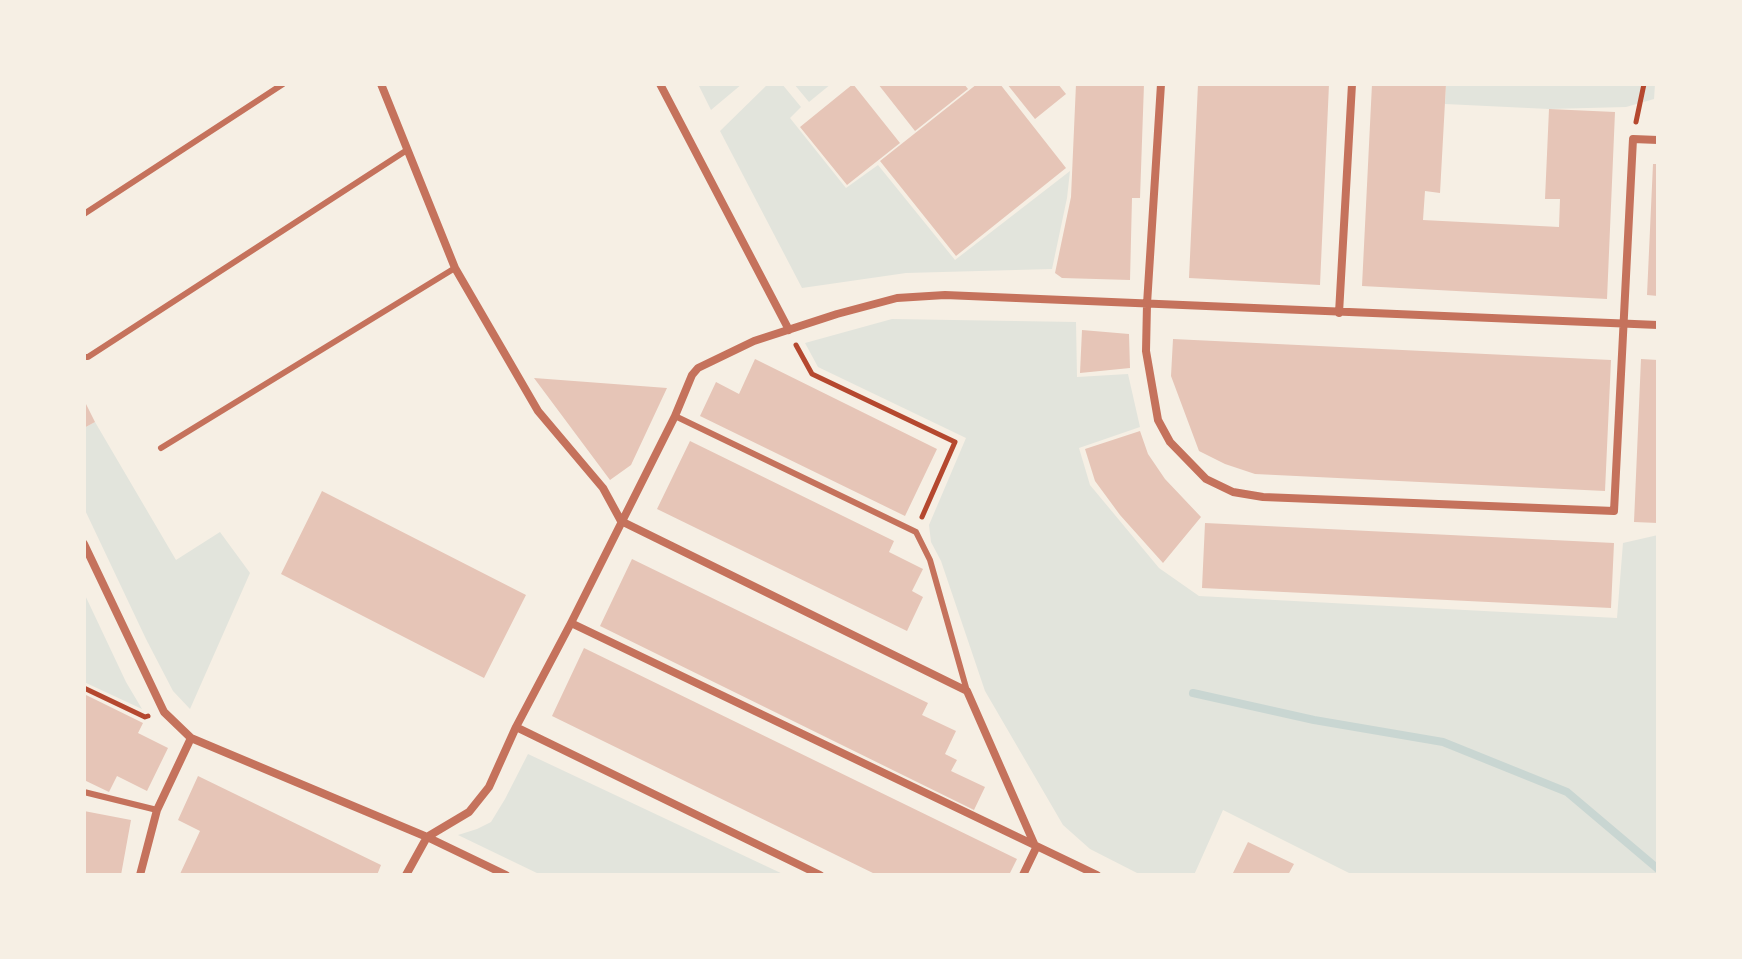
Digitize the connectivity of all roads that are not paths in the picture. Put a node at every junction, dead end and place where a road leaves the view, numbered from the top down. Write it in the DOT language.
graph roads {
  1 [pos="283,84"];
  2 [pos="381,84"];
  3 [pos="660,84"];
  4 [pos="1161,84"];
  5 [pos="1352,84"];
  6 [pos="1658,140"];
  7 [pos="407,150"];
  8 [pos="84,214"];
  9 [pos="455,268"];
  10 [pos="1147,304"];
  11 [pos="1339,313"];
  12 [pos="1623,322"];
  13 [pos="1658,325"];
  14 [pos="789,330"];
  15 [pos="84,357"];
  16 [pos="675,416"];
  17 [pos="161,448"];
  18 [pos="621,521"];
  19 [pos="84,544"];
  20 [pos="571,623"];
  21 [pos="967,691"];
  22 [pos="516,727"];
  23 [pos="191,738"];
  24 [pos="84,792"];
  25 [pos="157,810"];
  26 [pos="427,837"];
  27 [pos="1036,848"];
  28 [pos="140,875"];
  29 [pos="406,875"];
  30 [pos="506,875"];
  31 [pos="820,875"];
  32 [pos="1023,875"];
  33 [pos="1097,875"];
  1 -- 8 [label="lane"];
  2 -- 7 [label="street"];
  3 -- 14 [label="street"];
  4 -- 10 [label="street"];
  5 -- 11 [label="street"];
  6 -- 12 [label="street"];
  7 -- 9 [label="street"];
  7 -- 15 [label="lane"];
  9 -- 17 [label="lane"];
  9 -- 18 [label="street"];
  10 -- 11 [label="street"];
  10 -- 12 [label="street"];
  10 -- 14 [label="street"];
  11 -- 12 [label="street"];
  12 -- 13 [label="street"];
  14 -- 16 [label="street"];
  16 -- 18 [label="street"];
  16 -- 21 [label="lane"];
  18 -- 20 [label="street"];
  18 -- 21 [label="street"];
  19 -- 23 [label="street"];
  20 -- 22 [label="street"];
  20 -- 27 [label="street"];
  21 -- 27 [label="street"];
  22 -- 26 [label="street"];
  22 -- 31 [label="street"];
  23 -- 25 [label="street"];
  23 -- 26 [label="street"];
  24 -- 25 [label="lane"];
  25 -- 28 [label="street"];
  26 -- 29 [label="street"];
  26 -- 30 [label="street"];
  27 -- 32 [label="street"];
  27 -- 33 [label="street"];
}
